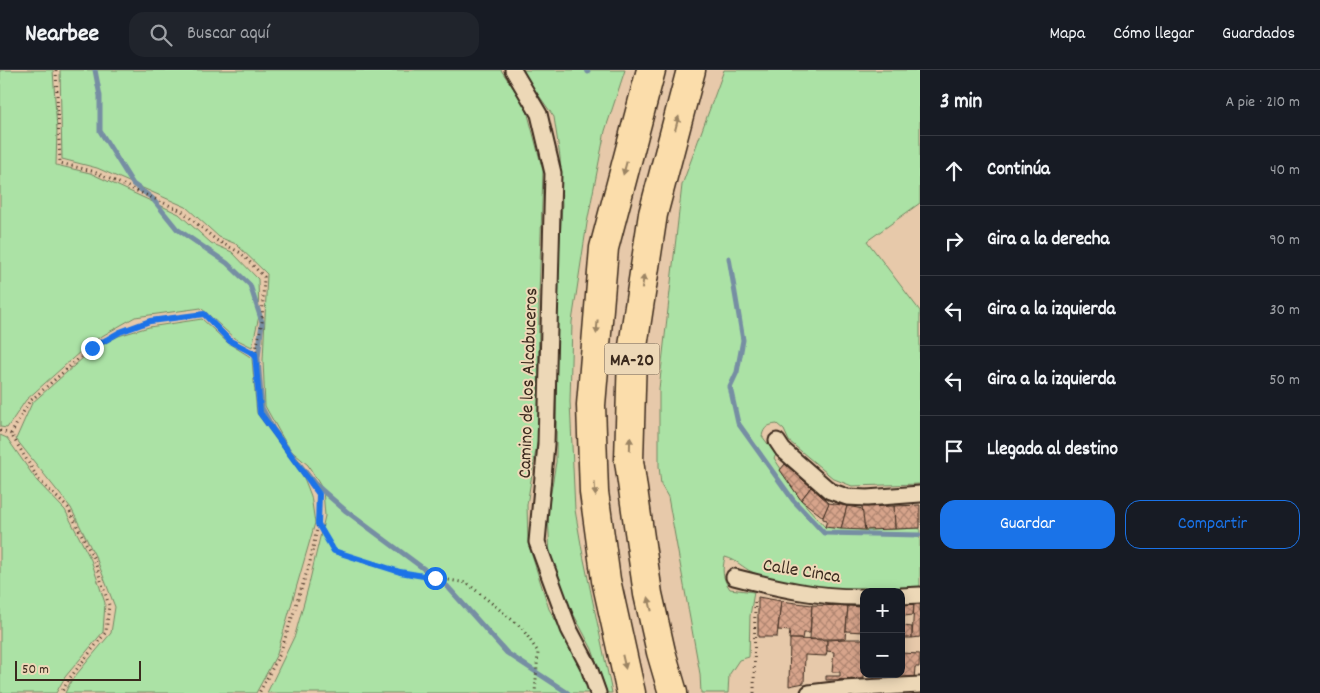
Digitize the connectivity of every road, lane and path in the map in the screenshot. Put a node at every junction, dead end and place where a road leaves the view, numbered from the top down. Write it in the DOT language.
graph roads {
  1 [pos="56,70"];
  2 [pos="512,70"];
  3 [pos="651,70"];
  4 [pos="691,70"];
  5 [pos="255,354"];
  6 [pos="0,431"];
  7 [pos="11,434"];
  8 [pos="777,441"];
  9 [pos="920,494"];
  10 [pos="318,524"];
  11 [pos="734,577"];
  12 [pos="761,584"];
  13 [pos="920,595"];
  14 [pos="905,596"];
  15 [pos="860,597"];
  16 [pos="920,685"];
  17 [pos="842,691"];
  18 [pos="61,693"];
  19 [pos="259,693"];
  20 [pos="535,693"];
  21 [pos="598,693"];
  22 [pos="631,693"];
  23 [pos="673,693"];
  24 [pos="754,693"];
  25 [pos="809,693"];
  1 -- 5 [label="path"];
  2 -- 21 [label="street, Camino de los Alcabuceros"];
  3 -- 22 [label="highway, MA-20, one-way"];
  23 -- 4 [label="highway, MA-20, one-way"];
  5 -- 7 [label="path"];
  5 -- 10 [label="path"];
  6 -- 7 [label="path"];
  7 -- 18 [label="path"];
  8 -- 9 [label="street"];
  10 -- 19 [label="path"];
  10 -- 20 [label="path"];
  11 -- 12 [label="street, Calle Cinca"];
  12 -- 15 [label="street, Calle Cinca"];
  12 -- 24 [label="path"];
  13 -- 14 [label="street"];
  16 -- 17 [label="street"];
  17 -- 25 [label="street"];
}
